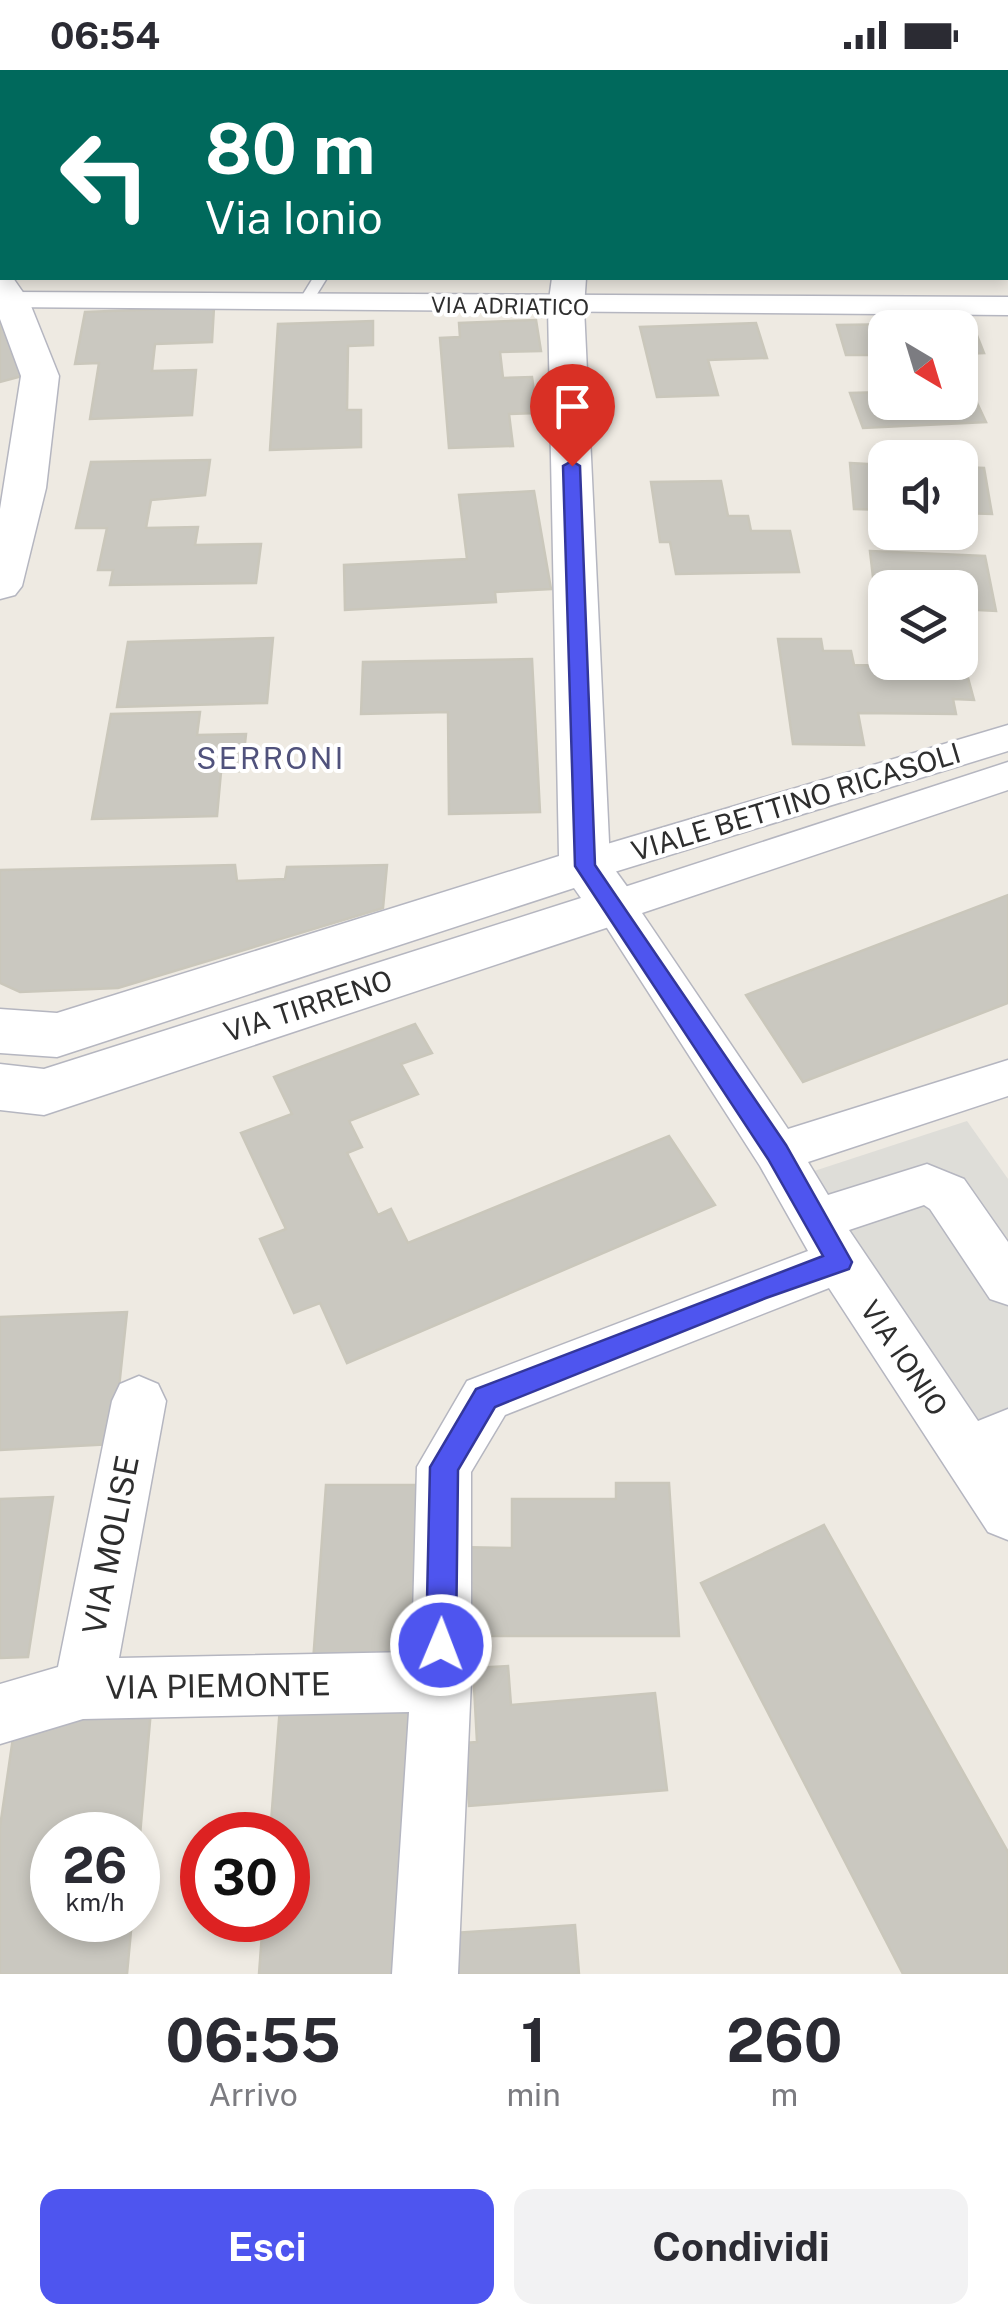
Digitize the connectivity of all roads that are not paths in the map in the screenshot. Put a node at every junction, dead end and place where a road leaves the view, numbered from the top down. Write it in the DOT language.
graph roads {
  1 [pos="319,280"];
  2 [pos="6,292"];
  3 [pos="568,292"];
  4 [pos="304,304"];
  5 [pos="1008,306"];
  6 [pos="13,489"];
  7 [pos="0,584"];
  8 [pos="1008,738"];
  9 [pos="1008,776"];
  10 [pos="600,886"];
  11 [pos="0,1031"];
  12 [pos="1008,1078"];
  13 [pos="13,1097"];
  14 [pos="777,1152"];
  15 [pos="828,1241"];
  16 [pos="1008,1283"];
  17 [pos="139,1401"];
  18 [pos="988,1444"];
  19 [pos="1008,1513"];
  20 [pos="440,1681"];
  21 [pos="83,1689"];
  22 [pos="0,1714"];
  23 [pos="425,1974"];
  1 -- 4 [label="lane"];
  2 -- 4 [label="street, VIA ADRIATICO"];
  2 -- 6 [label="street"];
  3 -- 4 [label="street, VIA ADRIATICO"];
  3 -- 5 [label="street, VIA ADRIATICO"];
  3 -- 10 [label="street"];
  6 -- 7 [label="street"];
  8 -- 10 [label="street, VIALE BETTINO RICASOLI"];
  9 -- 10 [label="street, VIALE BETTINO RICASOLI"];
  10 -- 11 [label="street, VIA TIRRENO"];
  10 -- 13 [label="street, VIA TIRRENO"];
  10 -- 14 [label="street, VIA IONIO"];
  12 -- 14 [label="street"];
  14 -- 15 [label="street, VIA IONIO"];
  15 -- 16 [label="street"];
  15 -- 18 [label="street, VIA IONIO"];
  15 -- 20 [label="street"];
  17 -- 21 [label="street, VIA MOLISE"];
  18 -- 19 [label="street, VIA IONIO"];
  20 -- 21 [label="street, VIA PIEMONTE"];
  20 -- 23 [label="street"];
  21 -- 22 [label="street, VIA PIEMONTE"];
}
